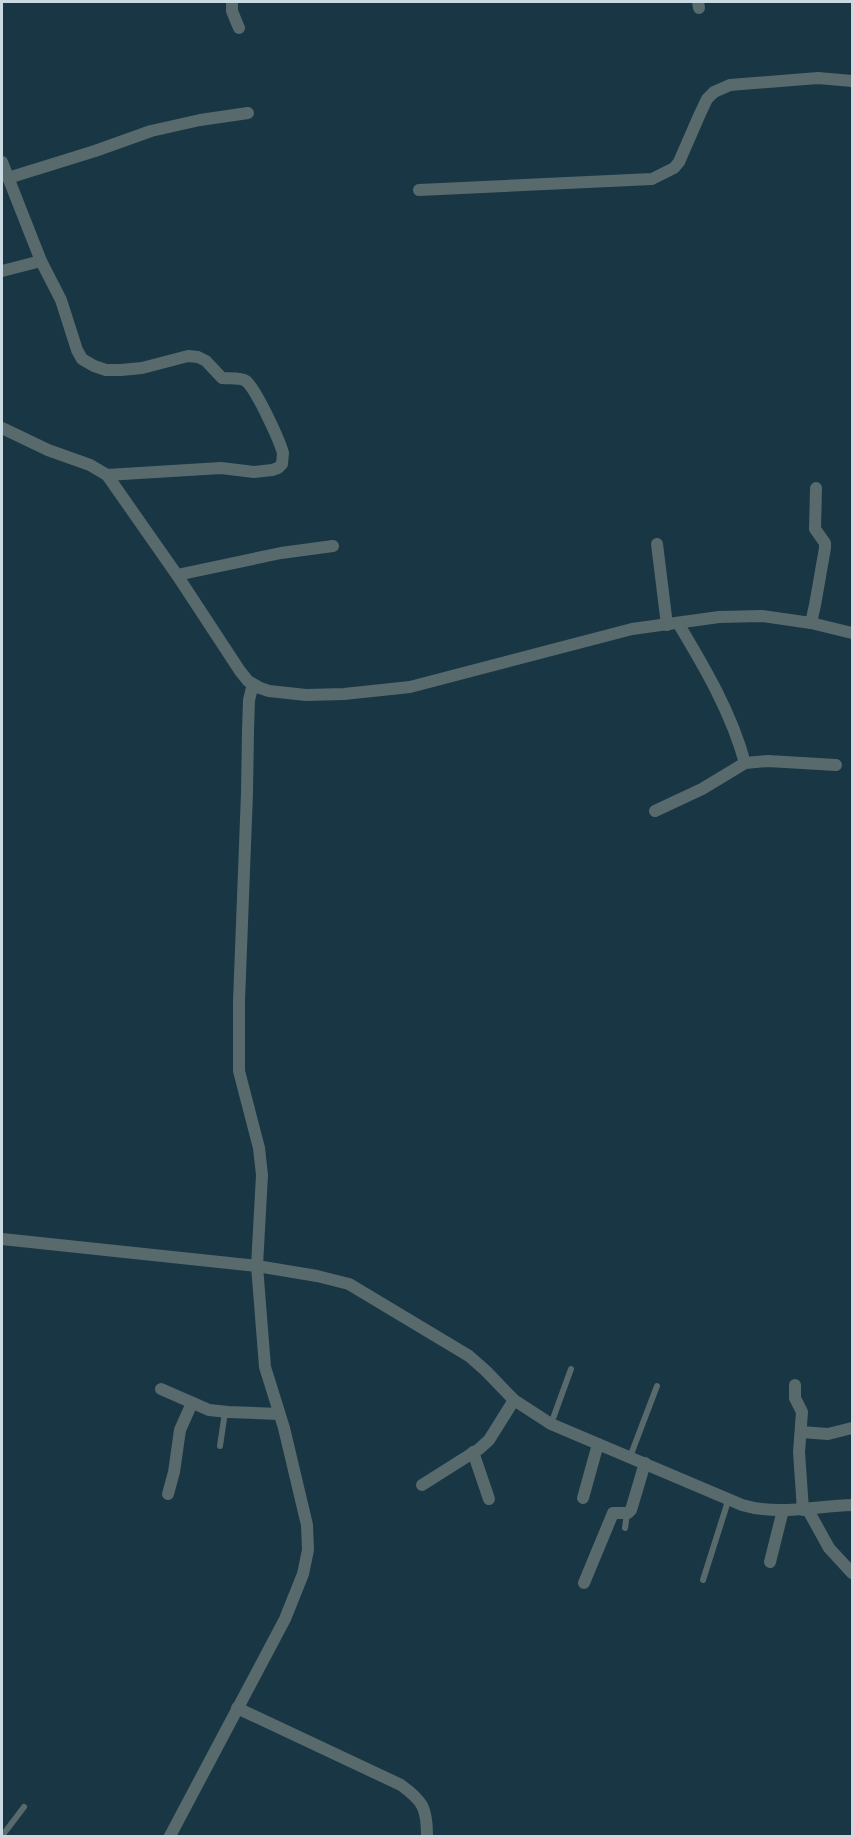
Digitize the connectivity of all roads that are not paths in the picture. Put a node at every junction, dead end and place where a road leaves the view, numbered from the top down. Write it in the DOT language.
graph roads {
  1 [pos="232,2"];
  2 [pos="239,28"];
  3 [pos="852,81"];
  4 [pos="248,113"];
  5 [pos="2,162"];
  6 [pos="8,178"];
  7 [pos="419,190"];
  8 [pos="41,261"];
  9 [pos="2,271"];
  10 [pos="2,428"];
  11 [pos="107,475"];
  12 [pos="816,488"];
  13 [pos="657,544"];
  14 [pos="333,546"];
  15 [pos="177,575"];
  16 [pos="811,623"];
  17 [pos="672,624"];
  18 [pos="852,633"];
  19 [pos="253,684"];
  20 [pos="745,763"];
  21 [pos="836,765"];
  22 [pos="655,811"];
  23 [pos="2,1239"];
  24 [pos="257,1266"];
  25 [pos="571,1369"];
  26 [pos="795,1385"];
  27 [pos="657,1386"];
  28 [pos="161,1389"];
  29 [pos="514,1400"];
  30 [pos="192,1403"];
  31 [pos="225,1412"];
  32 [pos="279,1413"];
  33 [pos="551,1424"];
  34 [pos="852,1428"];
  35 [pos="801,1432"];
  36 [pos="598,1444"];
  37 [pos="220,1446"];
  38 [pos="473,1452"];
  39 [pos="630,1457"];
  40 [pos="645,1463"];
  41 [pos="422,1485"];
  42 [pos="168,1494"];
  43 [pos="583,1498"];
  44 [pos="729,1498"];
  45 [pos="489,1499"];
  46 [pos="852,1505"];
  47 [pos="783,1510"];
  48 [pos="806,1510"];
  49 [pos="628,1513"];
  50 [pos="625,1528"];
  51 [pos="770,1562"];
  52 [pos="852,1574"];
  53 [pos="703,1580"];
  54 [pos="584,1583"];
  55 [pos="237,1708"];
  56 [pos="24,1807"];
  57 [pos="2,1836"];
  58 [pos="170,1836"];
  59 [pos="427,1836"];
  1 -- 2 [label="street"];
  3 -- 7 [label="street"];
  4 -- 6 [label="street"];
  5 -- 6 [label="street"];
  6 -- 8 [label="street"];
  8 -- 9 [label="street"];
  8 -- 11 [label="street"];
  10 -- 11 [label="street"];
  11 -- 15 [label="street"];
  12 -- 16 [label="street"];
  13 -- 17 [label="street"];
  14 -- 15 [label="street"];
  15 -- 19 [label="street"];
  16 -- 17 [label="street"];
  16 -- 18 [label="street"];
  17 -- 19 [label="street"];
  17 -- 20 [label="street"];
  19 -- 24 [label="street"];
  20 -- 21 [label="street"];
  20 -- 22 [label="street"];
  23 -- 24 [label="street"];
  24 -- 29 [label="street"];
  24 -- 32 [label="street"];
  25 -- 33 [label="lane"];
  26 -- 35 [label="street"];
  27 -- 39 [label="lane"];
  28 -- 30 [label="street"];
  29 -- 33 [label="street"];
  29 -- 38 [label="street"];
  30 -- 31 [label="street"];
  30 -- 42 [label="street"];
  31 -- 32 [label="street"];
  31 -- 37 [label="lane"];
  32 -- 55 [label="street"];
  33 -- 36 [label="street"];
  34 -- 35 [label="street"];
  35 -- 48 [label="street"];
  36 -- 39 [label="street"];
  36 -- 43 [label="street"];
  38 -- 41 [label="street"];
  38 -- 45 [label="street"];
  39 -- 40 [label="street"];
  40 -- 44 [label="street"];
  40 -- 49 [label="street"];
  44 -- 47 [label="street"];
  44 -- 53 [label="lane"];
  46 -- 48 [label="street"];
  47 -- 48 [label="street"];
  47 -- 51 [label="street"];
  48 -- 52 [label="street"];
  49 -- 50 [label="lane"];
  49 -- 54 [label="street"];
  55 -- 58 [label="street"];
  55 -- 59 [label="street"];
  56 -- 57 [label="lane"];
}
